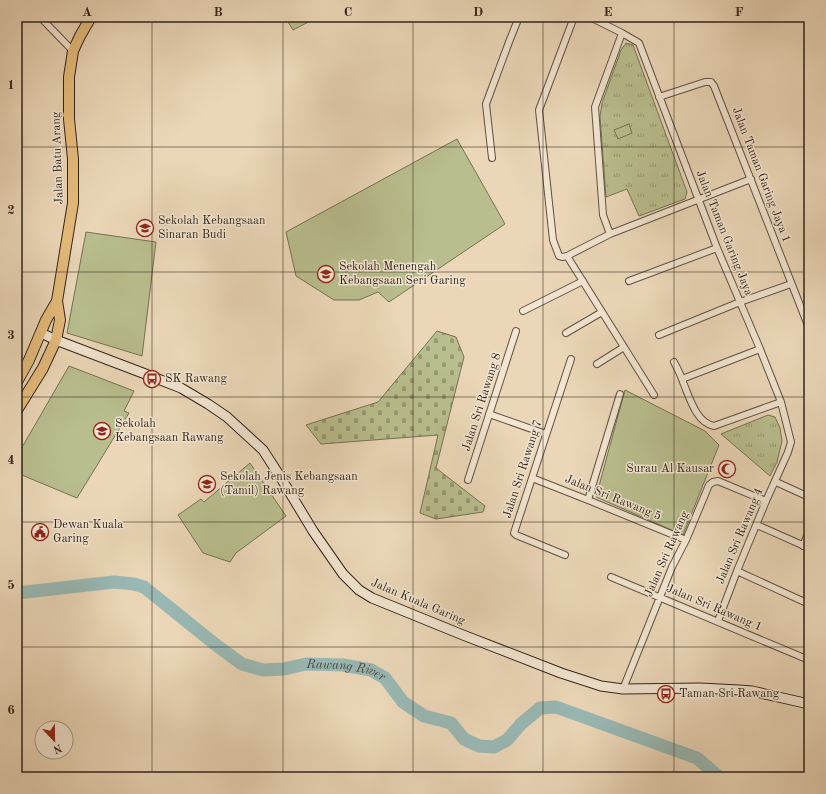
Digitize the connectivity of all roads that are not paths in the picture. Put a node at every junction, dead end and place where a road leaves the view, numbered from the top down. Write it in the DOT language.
graph roads {
  1 [pos="40,17"];
  2 [pos="91,17"];
  3 [pos="519,17"];
  4 [pos="574,17"];
  5 [pos="590,17"];
  6 [pos="622,33"];
  7 [pos="73,51"];
  8 [pos="659,97"];
  9 [pos="492,158"];
  10 [pos="751,179"];
  11 [pos="698,199"];
  12 [pos="610,234"];
  13 [pos="717,248"];
  14 [pos="567,256"];
  15 [pos="583,281"];
  16 [pos="629,281"];
  17 [pos="791,284"];
  18 [pos="56,301"];
  19 [pos="740,302"];
  20 [pos="523,311"];
  21 [pos="602,312"];
  22 [pos="809,328"];
  23 [pos="516,331"];
  24 [pos="41,333"];
  25 [pos="566,333"];
  26 [pos="659,334"];
  27 [pos="56,340"];
  28 [pos="624,347"];
  29 [pos="760,349"];
  30 [pos="571,358"];
  31 [pos="674,362"];
  32 [pos="597,364"];
  33 [pos="682,380"];
  34 [pos="17,382"];
  35 [pos="620,394"];
  36 [pos="654,395"];
  37 [pos="780,402"];
  38 [pos="17,410"];
  39 [pos="489,414"];
  40 [pos="546,434"];
  41 [pos="532,478"];
  42 [pos="468,480"];
  43 [pos="776,482"];
  44 [pos="809,497"];
  45 [pos="588,500"];
  46 [pos="766,501"];
  47 [pos="757,524"];
  48 [pos="809,531"];
  49 [pos="686,540"];
  50 [pos="806,547"];
  51 [pos="565,555"];
  52 [pos="737,571"];
  53 [pos="611,577"];
  54 [pos="660,597"];
  55 [pos="809,604"];
  56 [pos="718,621"];
  57 [pos="809,660"];
  58 [pos="623,689"];
  59 [pos="809,704"];
  1 -- 7 [label="street"];
  2 -- 7 [label="main road, Jalan Batu Arang"];
  3 -- 9 [label="street"];
  4 -- 14 [label="street"];
  5 -- 6 [label="street, Jalan Taman Garing Jaya"];
  6 -- 8 [label="street, Jalan Taman Garing Jaya"];
  6 -- 12 [label="street"];
  7 -- 18 [label="main road, Jalan Batu Arang"];
  8 -- 10 [label="street, Jalan Taman Garing Jaya 1"];
  8 -- 11 [label="street, Jalan Taman Garing Jaya"];
  10 -- 11 [label="street"];
  10 -- 17 [label="street, Jalan Taman Garing Jaya 1"];
  11 -- 12 [label="street"];
  11 -- 13 [label="street, Jalan Taman Garing Jaya"];
  12 -- 14 [label="street"];
  13 -- 16 [label="street"];
  13 -- 19 [label="street, Jalan Taman Garing Jaya"];
  14 -- 15 [label="street"];
  15 -- 20 [label="street"];
  15 -- 21 [label="street"];
  17 -- 19 [label="street"];
  17 -- 22 [label="street, Jalan Taman Garing Jaya 1"];
  18 -- 24 [label="main road, Jalan Batu Arang"];
  18 -- 27 [label="main road, Jalan Batu Arang"];
  19 -- 26 [label="street"];
  19 -- 29 [label="street, Jalan Taman Garing Jaya"];
  21 -- 25 [label="street"];
  21 -- 28 [label="street"];
  23 -- 39 [label="street, Jalan Sri Rawang 8"];
  24 -- 27 [label="street, Jalan Kuala Garing"];
  24 -- 34 [label="main road, Jalan Batu Arang"];
  27 -- 38 [label="main road, Jalan Batu Arang"];
  27 -- 58 [label="street, Jalan Kuala Garing"];
  28 -- 32 [label="street"];
  28 -- 36 [label="street"];
  29 -- 33 [label="street"];
  29 -- 37 [label="street, Jalan Taman Garing Jaya"];
  30 -- 40 [label="street, Jalan Sri Rawang 7"];
  31 -- 33 [label="street"];
  33 -- 37 [label="street"];
  35 -- 45 [label="street"];
  37 -- 43 [label="street, Jalan Taman Garing Jaya"];
  39 -- 40 [label="street"];
  39 -- 42 [label="street, Jalan Sri Rawang 8"];
  40 -- 41 [label="street, Jalan Sri Rawang 7"];
  41 -- 45 [label="street, Jalan Sri Rawang 5"];
  41 -- 51 [label="street, Jalan Sri Rawang 7"];
  43 -- 44 [label="street"];
  43 -- 46 [label="street, Jalan Sri Rawang 4"];
  45 -- 49 [label="street, Jalan Sri Rawang 5"];
  46 -- 47 [label="street, Jalan Sri Rawang 4"];
  46 -- 49 [label="street, Jalan Sri Rawang"];
  47 -- 50 [label="street"];
  47 -- 52 [label="street, Jalan Sri Rawang 4"];
  48 -- 50 [label="street"];
  49 -- 54 [label="street, Jalan Sri Rawang"];
  52 -- 55 [label="street"];
  52 -- 56 [label="street, Jalan Sri Rawang 4"];
  53 -- 54 [label="street, Jalan Sri Rawang 1"];
  54 -- 56 [label="street, Jalan Sri Rawang 1"];
  54 -- 58 [label="street, Jalan Sri Rawang"];
  56 -- 57 [label="street, Jalan Sri Rawang 1"];
  58 -- 59 [label="street, Jalan Kuala Garing"];
}
